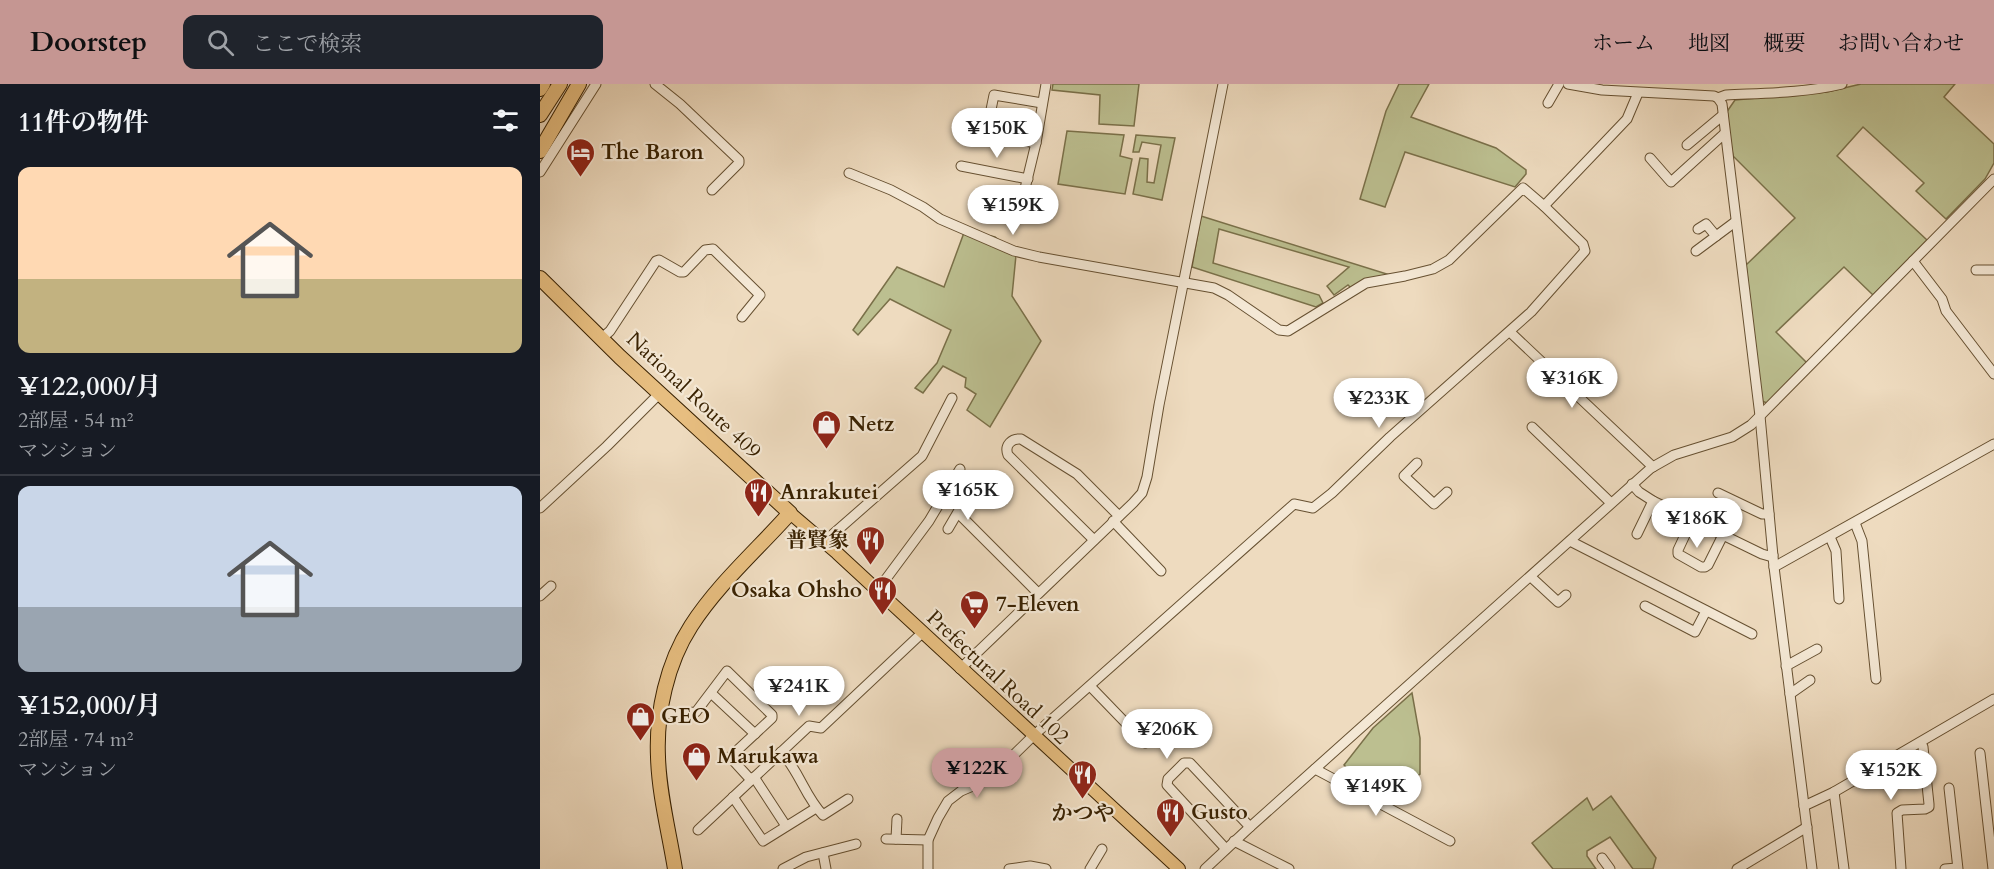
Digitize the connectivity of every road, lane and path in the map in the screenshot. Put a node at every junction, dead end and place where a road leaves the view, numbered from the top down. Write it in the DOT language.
graph roads {
  1 [pos="543,84"];
  2 [pos="560,84"];
  3 [pos="579,84"];
  4 [pos="597,84"];
  5 [pos="655,84"];
  6 [pos="1046,84"];
  7 [pos="1223,84"];
  8 [pos="1559,84"];
  9 [pos="1568,84"];
  10 [pos="1731,84"];
  11 [pos="1842,84"];
  12 [pos="540,89"];
  13 [pos="1760,89"];
  14 [pos="1635,90"];
  15 [pos="1732,94"];
  16 [pos="1718,99"];
  17 [pos="1042,103"];
  18 [pos="1548,104"];
  19 [pos="540,115"];
  20 [pos="1723,115"];
  21 [pos="986,134"];
  22 [pos="1724,134"];
  23 [pos="966,136"];
  24 [pos="1036,143"];
  25 [pos="1687,144"];
  26 [pos="540,151"];
  27 [pos="1650,158"];
  28 [pos="961,166"];
  29 [pos="540,172"];
  30 [pos="849,173"];
  31 [pos="1028,179"];
  32 [pos="1994,179"];
  33 [pos="712,190"];
  34 [pos="1022,201"];
  35 [pos="1545,206"];
  36 [pos="1735,222"];
  37 [pos="1698,229"];
  38 [pos="1716,236"];
  39 [pos="1696,251"];
  40 [pos="1913,261"];
  41 [pos="1976,270"];
  42 [pos="1994,270"];
  43 [pos="540,278"];
  44 [pos="1184,282"];
  45 [pos="742,317"];
  46 [pos="1510,332"];
  47 [pos="602,338"];
  48 [pos="1994,374"];
  49 [pos="660,393"];
  50 [pos="952,398"];
  51 [pos="1761,416"];
  52 [pos="1532,427"];
  53 [pos="1994,444"];
  54 [pos="1417,463"];
  55 [pos="1653,467"];
  56 [pos="960,469"];
  57 [pos="1632,484"];
  58 [pos="1447,492"];
  59 [pos="1718,493"];
  60 [pos="965,500"];
  61 [pos="1653,501"];
  62 [pos="1611,503"];
  63 [pos="540,508"];
  64 [pos="790,513"];
  65 [pos="958,513"];
  66 [pos="1769,514"];
  67 [pos="1116,519"];
  68 [pos="1692,520"];
  69 [pos="1855,523"];
  70 [pos="948,529"];
  71 [pos="1637,534"];
  72 [pos="1723,535"];
  73 [pos="1830,537"];
  74 [pos="1094,540"];
  75 [pos="1570,541"];
  76 [pos="824,542"];
  77 [pos="1773,555"];
  78 [pos="1774,567"];
  79 [pos="1161,572"];
  80 [pos="1531,577"];
  81 [pos="551,586"];
  82 [pos="877,591"];
  83 [pos="1038,593"];
  84 [pos="1566,595"];
  85 [pos="540,596"];
  86 [pos="1839,599"];
  87 [pos="1645,606"];
  88 [pos="1706,611"];
  89 [pos="922,633"];
  90 [pos="1752,634"];
  91 [pos="1817,648"];
  92 [pos="1786,666"];
  93 [pos="960,669"];
  94 [pos="1876,679"];
  95 [pos="1810,680"];
  96 [pos="1090,686"];
  97 [pos="711,693"];
  98 [pos="1790,694"];
  99 [pos="1994,699"];
  100 [pos="660,714"];
  101 [pos="755,734"];
  102 [pos="1033,736"];
  103 [pos="1145,743"];
  104 [pos="1921,743"];
  105 [pos="781,753"];
  106 [pos="1980,753"];
  107 [pos="1315,769"];
  108 [pos="753,778"];
  109 [pos="1949,788"];
  110 [pos="1834,792"];
  111 [pos="733,797"];
  112 [pos="848,799"];
  113 [pos="1804,806"];
  114 [pos="816,808"];
  115 [pos="897,819"];
  116 [pos="786,826"];
  117 [pos="1250,827"];
  118 [pos="1807,827"];
  119 [pos="698,830"];
  120 [pos="928,840"];
  121 [pos="1234,840"];
  122 [pos="1450,841"];
  123 [pos="856,844"];
  124 [pos="1102,849"];
  125 [pos="1226,849"];
  126 [pos="823,853"];
  127 [pos="1602,858"];
  128 [pos="1958,868"];
  129 [pos="675,869"];
  130 [pos="783,869"];
  131 [pos="826,869"];
  132 [pos="928,869"];
  133 [pos="1009,869"];
  134 [pos="1046,869"];
  135 [pos="1089,869"];
  136 [pos="1179,869"];
  137 [pos="1205,869"];
  138 [pos="1289,869"];
  139 [pos="1610,869"];
  140 [pos="1737,869"];
  141 [pos="1812,869"];
  142 [pos="1844,869"];
  143 [pos="1900,869"];
  144 [pos="1945,869"];
  145 [pos="1993,869"];
  1 -- 12 [label="highway"];
  2 -- 19 [label="highway"];
  3 -- 26 [label="highway"];
  4 -- 29 [label="street"];
  5 -- 33 [label="street"];
  6 -- 17 [label="street"];
  7 -- 44 [label="street"];
  8 -- 18 [label="street"];
  9 -- 14 [label="street"];
  10 -- 15 [label="street"];
  11 -- 13 [label="street"];
  13 -- 15 [label="street"];
  14 -- 16 [label="street"];
  14 -- 35 [label="street"];
  15 -- 16 [label="street"];
  16 -- 20 [label="street"];
  17 -- 21 [label="street"];
  17 -- 24 [label="street"];
  20 -- 22 [label="street"];
  20 -- 25 [label="street"];
  21 -- 23 [label="street"];
  21 -- 24 [label="street"];
  22 -- 27 [label="street"];
  22 -- 36 [label="street"];
  24 -- 31 [label="street"];
  28 -- 31 [label="street"];
  30 -- 44 [label="street"];
  31 -- 34 [label="street"];
  32 -- 40 [label="street"];
  35 -- 44 [label="street"];
  35 -- 46 [label="street"];
  36 -- 38 [label="street"];
  36 -- 51 [label="street"];
  37 -- 38 [label="street"];
  38 -- 39 [label="street"];
  40 -- 48 [label="street"];
  40 -- 51 [label="street"];
  41 -- 42 [label="street"];
  43 -- 47 [label="highway, National Route 409"];
  44 -- 67 [label="street"];
  45 -- 47 [label="street"];
  46 -- 55 [label="street"];
  46 -- 96 [label="street"];
  47 -- 49 [label="highway, National Route 409"];
  49 -- 63 [label="street"];
  49 -- 64 [label="highway, National Route 409"];
  50 -- 76 [label="street"];
  51 -- 55 [label="street"];
  51 -- 66 [label="street"];
  52 -- 62 [label="street"];
  53 -- 69 [label="street"];
  54 -- 58 [label="street"];
  55 -- 57 [label="street"];
  56 -- 82 [label="street"];
  57 -- 61 [label="street"];
  57 -- 62 [label="street"];
  59 -- 66 [label="street"];
  60 -- 65 [label="street"];
  61 -- 68 [label="street"];
  61 -- 71 [label="street"];
  62 -- 75 [label="street"];
  64 -- 76 [label="main road, Prefectural Road 102"];
  64 -- 100 [label="highway"];
  65 -- 70 [label="street"];
  65 -- 83 [label="street"];
  66 -- 77 [label="street"];
  67 -- 74 [label="street"];
  67 -- 74 [label="street"];
  67 -- 79 [label="street"];
  68 -- 72 [label="street"];
  68 -- 72 [label="street"];
  69 -- 73 [label="street"];
  69 -- 94 [label="street"];
  72 -- 77 [label="street"];
  73 -- 78 [label="street"];
  73 -- 86 [label="street"];
  74 -- 83 [label="street"];
  75 -- 80 [label="street"];
  75 -- 88 [label="street"];
  76 -- 82 [label="main road, Prefectural Road 102"];
  77 -- 78 [label="street"];
  78 -- 92 [label="street"];
  80 -- 84 [label="street"];
  80 -- 107 [label="street"];
  81 -- 85 [label="street"];
  82 -- 89 [label="main road, Prefectural Road 102"];
  83 -- 93 [label="street"];
  87 -- 88 [label="street"];
  88 -- 90 [label="street"];
  89 -- 93 [label="main road, Prefectural Road 102"];
  89 -- 105 [label="street"];
  91 -- 92 [label="street"];
  92 -- 98 [label="street"];
  93 -- 102 [label="main road, Prefectural Road 102"];
  95 -- 98 [label="street"];
  96 -- 102 [label="street"];
  96 -- 103 [label="street"];
  97 -- 100 [label="street"];
  97 -- 101 [label="street"];
  97 -- 101 [label="street"];
  98 -- 113 [label="street"];
  99 -- 104 [label="street"];
  100 -- 129 [label="highway"];
  101 -- 108 [label="street"];
  102 -- 120 [label="street"];
  102 -- 136 [label="main road, Prefectural Road 102"];
  104 -- 110 [label="street"];
  104 -- 143 [label="street"];
  105 -- 108 [label="street"];
  105 -- 114 [label="street"];
  106 -- 145 [label="street"];
  107 -- 117 [label="street"];
  107 -- 122 [label="street"];
  108 -- 111 [label="street"];
  108 -- 116 [label="street"];
  109 -- 128 [label="street"];
  110 -- 113 [label="street"];
  110 -- 142 [label="street"];
  111 -- 116 [label="street"];
  111 -- 119 [label="street"];
  112 -- 114 [label="street"];
  113 -- 118 [label="street"];
  114 -- 116 [label="street"];
  115 -- 120 [label="street"];
  117 -- 121 [label="street"];
  117 -- 125 [label="street"];
  118 -- 140 [label="street"];
  118 -- 141 [label="street"];
  120 -- 132 [label="street"];
  121 -- 125 [label="street"];
  121 -- 138 [label="street"];
  123 -- 126 [label="street"];
  124 -- 135 [label="street"];
  125 -- 137 [label="street"];
  126 -- 130 [label="street"];
  126 -- 131 [label="street"];
  127 -- 139 [label="street"];
  128 -- 144 [label="street"];
  133 -- 134 [label="street"];
}
